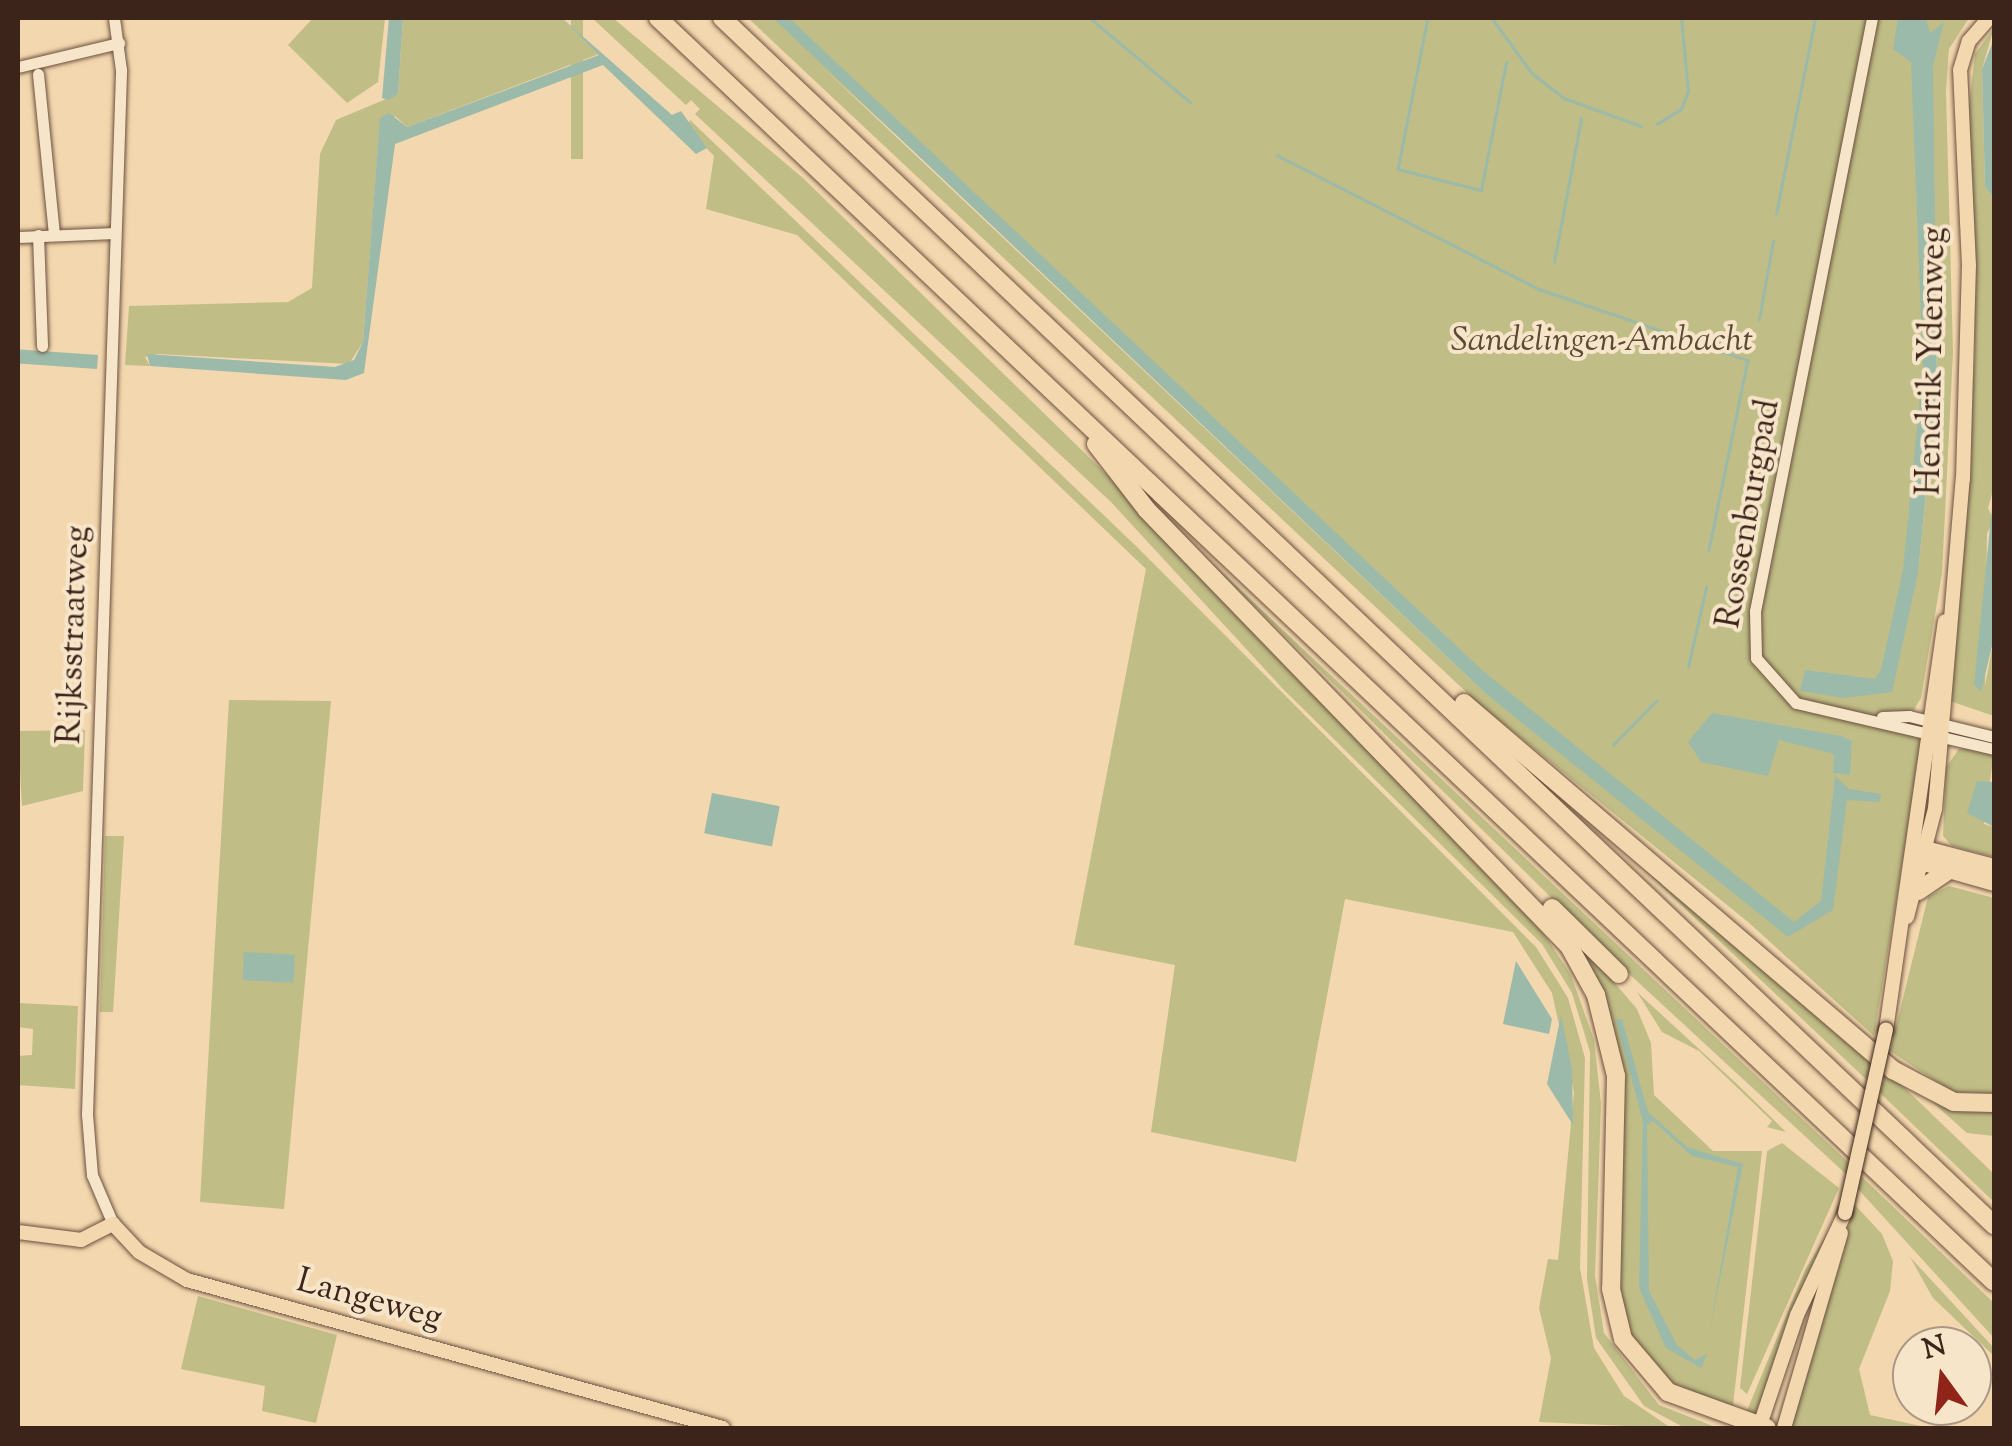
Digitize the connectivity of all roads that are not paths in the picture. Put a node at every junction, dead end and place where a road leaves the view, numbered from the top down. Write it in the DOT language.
graph roads {
  1 [pos="114,18"];
  2 [pos="658,18"];
  3 [pos="722,18"];
  4 [pos="1872,18"];
  5 [pos="1988,18"];
  6 [pos="1994,23"];
  7 [pos="119,43"];
  8 [pos="18,67"];
  9 [pos="38,74"];
  10 [pos="1964,106"];
  11 [pos="115,233"];
  12 [pos="54,234"];
  13 [pos="38,236"];
  14 [pos="18,237"];
  15 [pos="42,346"];
  16 [pos="1058,397"];
  17 [pos="1408,666"];
  18 [pos="1935,728"];
  19 [pos="1994,737"];
  20 [pos="1994,750"];
  21 [pos="1454,819"];
  22 [pos="1923,858"];
  23 [pos="1994,868"];
  24 [pos="1948,872"];
  25 [pos="1994,882"];
  26 [pos="1918,891"];
  27 [pos="1907,916"];
  28 [pos="1619,974"];
  29 [pos="1994,1103"];
  30 [pos="1845,1212"];
  31 [pos="113,1224"];
  32 [pos="1994,1226"];
  33 [pos="18,1232"];
  34 [pos="1994,1282"];
  35 [pos="1741,1425"];
  36 [pos="723,1428"];
  37 [pos="1762,1428"];
  38 [pos="1784,1428"];
  1 -- 7 [label="street, Rijksstraatweg"];
  2 -- 16 [label="highway"];
  3 -- 17 [label="highway"];
  4 -- 18 [label="street, Rossenburgpad"];
  5 -- 10 [label="main road, Hendrik Ydenweg"];
  6 -- 10 [label="main road, Hendrik Ydenweg"];
  7 -- 8 [label="street"];
  7 -- 11 [label="street, Rijksstraatweg"];
  9 -- 12 [label="street"];
  10 -- 18 [label="main road, Hendrik Ydenweg"];
  11 -- 12 [label="street"];
  11 -- 31 [label="street, Rijksstraatweg"];
  12 -- 13 [label="street"];
  13 -- 14 [label="street"];
  13 -- 15 [label="street"];
  16 -- 21 [label="highway"];
  16 -- 34 [label="highway"];
  17 -- 29 [label="highway"];
  17 -- 32 [label="highway"];
  18 -- 19 [label="street"];
  18 -- 20 [label="street"];
  18 -- 22 [label="main road, Hendrik Ydenweg"];
  21 -- 28 [label="highway"];
  21 -- 35 [label="highway"];
  22 -- 23 [label="highway"];
  22 -- 24 [label="highway"];
  22 -- 26 [label="main road, Hendrik Ydenweg"];
  22 -- 27 [label="main road, Hendrik Ydenweg"];
  24 -- 25 [label="highway"];
  24 -- 26 [label="highway"];
  26 -- 27 [label="main road, Hendrik Ydenweg"];
  27 -- 30 [label="main road, Hendrik Ydenweg, bridge"];
  30 -- 37 [label="main road, Hendrik Ydenweg"];
  30 -- 38 [label="main road, Hendrik Ydenweg"];
  31 -- 33 [label="main road"];
  31 -- 36 [label="main road, Langeweg"];
  35 -- 37 [label="highway"];
}
